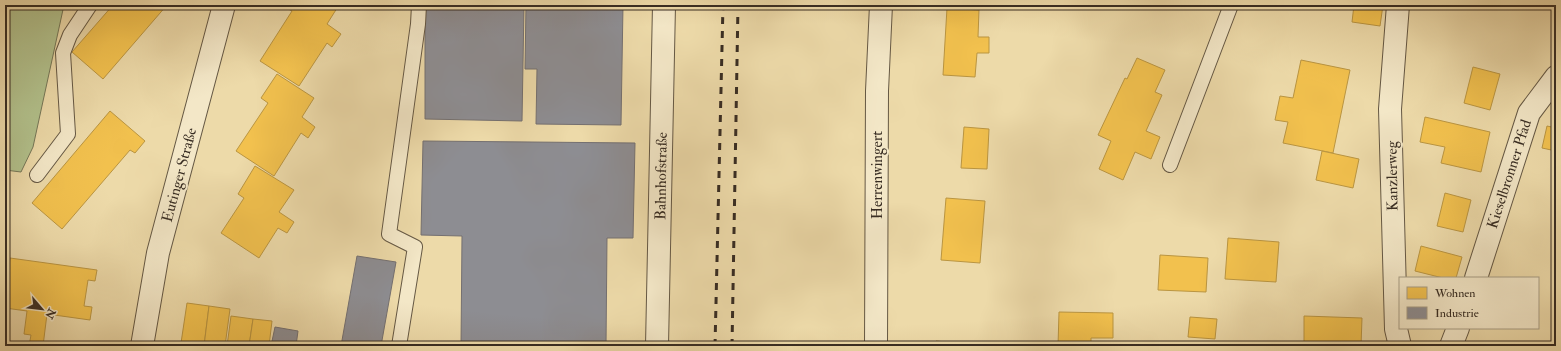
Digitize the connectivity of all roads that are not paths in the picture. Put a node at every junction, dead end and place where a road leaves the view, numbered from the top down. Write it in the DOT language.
graph roads {
  1 [pos="90,5"];
  2 [pos="224,5"];
  3 [pos="419,5"];
  4 [pos="664,5"];
  5 [pos="881,5"];
  6 [pos="1231,5"];
  7 [pos="1398,5"];
  8 [pos="1556,77"];
  9 [pos="1170,165"];
  10 [pos="37,175"];
  11 [pos="1476,277"];
  12 [pos="1458,329"];
  13 [pos="142,346"];
  14 [pos="399,346"];
  15 [pos="657,346"];
  16 [pos="876,346"];
  17 [pos="1400,346"];
  18 [pos="1451,346"];
  1 -- 10 [label="lane"];
  2 -- 13 [label="street, Eutinger Straße"];
  3 -- 14 [label="lane"];
  4 -- 15 [label="street, Bahnhofstraße"];
  5 -- 16 [label="street, Herrenwingert"];
  6 -- 9 [label="lane"];
  7 -- 17 [label="street, Kanzlerweg"];
  8 -- 11 [label="street, Kieselbronner Pfad"];
  12 -- 18 [label="street"];
}
